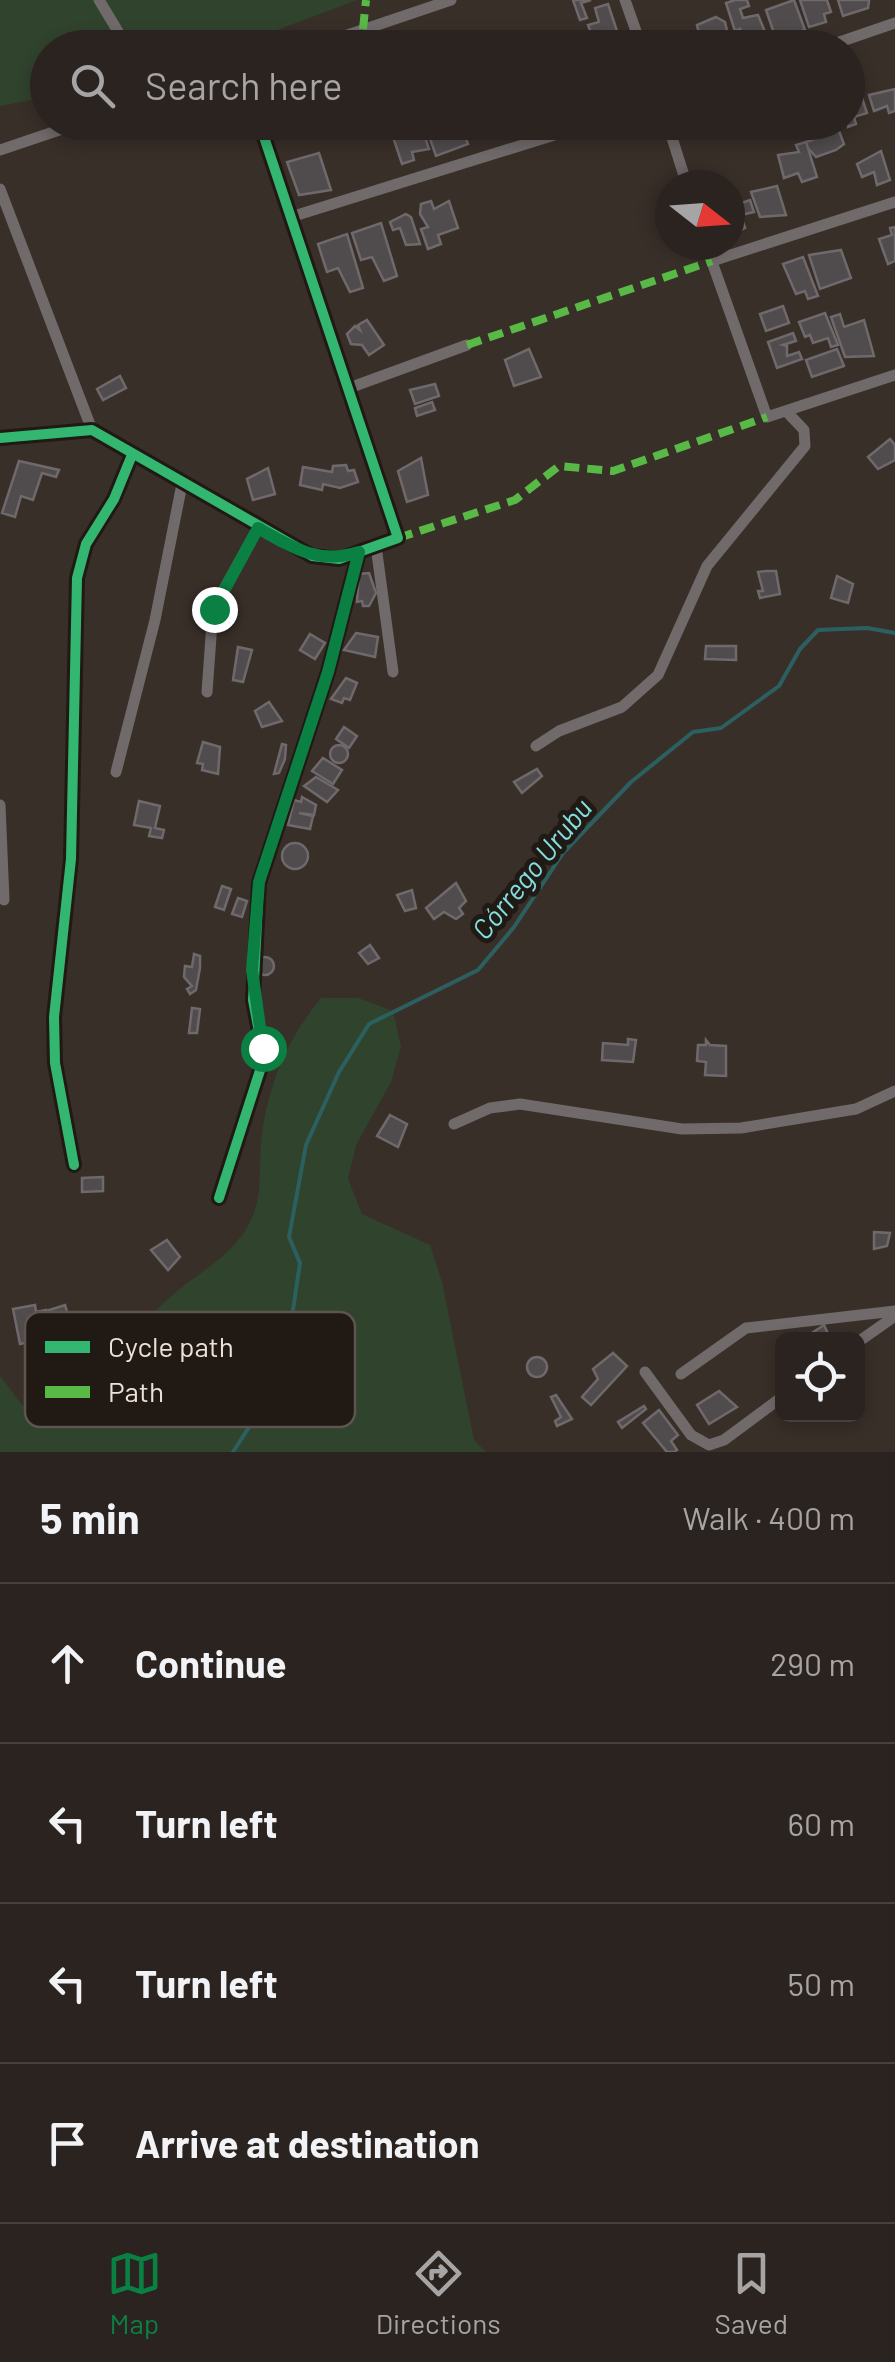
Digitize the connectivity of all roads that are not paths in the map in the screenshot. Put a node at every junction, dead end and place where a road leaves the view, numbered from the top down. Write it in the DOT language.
graph roads {
  1 [pos="99,0"];
  2 [pos="451,0"];
  3 [pos="625,0"];
  4 [pos="895,22"];
  5 [pos="117,30"];
  6 [pos="363,30"];
  7 [pos="636,30"];
  8 [pos="865,33"];
  9 [pos="30,140"];
  10 [pos="266,140"];
  11 [pos="538,140"];
  12 [pos="673,140"];
  13 [pos="0,150"];
  14 [pos="682,170"];
  15 [pos="0,189"];
  16 [pos="895,202"];
  17 [pos="294,216"];
  18 [pos="712,261"];
  19 [pos="467,345"];
  20 [pos="895,375"];
  21 [pos="349,388"];
  22 [pos="786,412"];
  23 [pos="92,430"];
  24 [pos="0,438"];
  25 [pos="132,455"];
  26 [pos="182,484"];
  27 [pos="258,528"];
  28 [pos="376,546"];
  29 [pos="359,552"];
  30 [pos="393,672"];
  31 [pos="207,692"];
  32 [pos="536,746"];
  33 [pos="116,772"];
  34 [pos="0,805"];
  35 [pos="4,900"];
  36 [pos="895,1091"];
  37 [pos="454,1124"];
  38 [pos="74,1164"];
  39 [pos="219,1198"];
  40 [pos="895,1313"];
  41 [pos="865,1337"];
  42 [pos="645,1372"];
  43 [pos="681,1374"];
  44 [pos="775,1402"];
  1 -- 5 [label="street"];
  2 -- 6 [label="street"];
  3 -- 7 [label="street"];
  4 -- 8 [label="street"];
  9 -- 13 [label="street"];
  10 -- 17 [label="street"];
  11 -- 17 [label="street"];
  12 -- 14 [label="street"];
  15 -- 23 [label="street"];
  16 -- 18 [label="street"];
  17 -- 21 [label="street"];
  18 -- 22 [label="street"];
  19 -- 21 [label="street"];
  20 -- 22 [label="street"];
  21 -- 28 [label="street"];
  22 -- 32 [label="street"];
  23 -- 24 [label="street"];
  23 -- 25 [label="street"];
  25 -- 26 [label="street"];
  25 -- 38 [label="street"];
  26 -- 27 [label="street"];
  26 -- 33 [label="street"];
  27 -- 29 [label="street"];
  27 -- 31 [label="street"];
  28 -- 29 [label="street"];
  28 -- 30 [label="street"];
  29 -- 39 [label="street"];
  34 -- 35 [label="street"];
  36 -- 37 [label="street"];
  40 -- 41 [label="street"];
  40 -- 43 [label="street"];
  42 -- 44 [label="street"];
}
